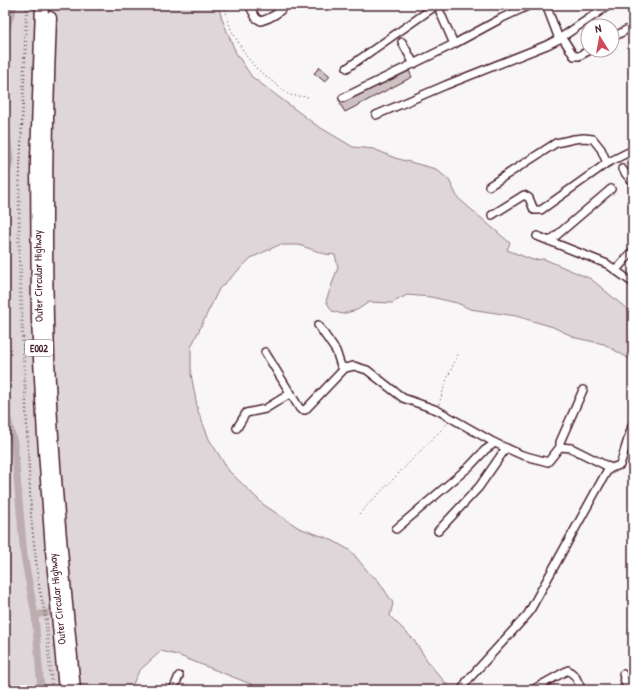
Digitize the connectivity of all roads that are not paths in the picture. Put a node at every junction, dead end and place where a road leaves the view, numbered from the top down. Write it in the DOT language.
graph roads {
  1 [pos="42,5"];
  2 [pos="50,5"];
  3 [pos="249,5"];
  4 [pos="285,5"];
  5 [pos="437,5"];
  6 [pos="530,5"];
  7 [pos="546,5"];
  8 [pos="609,5"];
  9 [pos="440,12"];
  10 [pos="626,30"];
  11 [pos="620,33"];
  12 [pos="561,38"];
  13 [pos="402,42"];
  14 [pos="454,44"];
  15 [pos="580,55"];
  16 [pos="414,64"];
  17 [pos="347,68"];
  18 [pos="343,98"];
  19 [pos="376,116"];
  20 [pos="633,150"];
  21 [pos="607,163"];
  22 [pos="622,169"];
  23 [pos="633,183"];
  24 [pos="489,186"];
  25 [pos="611,189"];
  26 [pos="492,215"];
  27 [pos="537,236"];
  28 [pos="550,241"];
  29 [pos="633,251"];
  30 [pos="616,270"];
  31 [pos="633,283"];
  32 [pos="318,325"];
  33 [pos="265,352"];
  34 [pos="345,368"];
  35 [pos="583,390"];
  36 [pos="291,393"];
  37 [pos="633,423"];
  38 [pos="237,428"];
  39 [pos="495,443"];
  40 [pos="560,447"];
  41 [pos="506,448"];
  42 [pos="611,468"];
  43 [pos="396,530"];
  44 [pos="438,531"];
  45 [pos="623,674"];
  46 [pos="178,676"];
  47 [pos="65,690"];
  48 [pos="74,690"];
  49 [pos="173,690"];
  50 [pos="462,690"];
  51 [pos="532,690"];
  52 [pos="582,690"];
  53 [pos="627,690"];
  1 -- 47 [label="highway, Outer Circular Highway / E002"];
  2 -- 48 [label="highway, Outer Circular Highway / E002"];
  3 -- 4 [label="street"];
  5 -- 17 [label="street"];
  6 -- 14 [label="street"];
  7 -- 12 [label="street"];
  8 -- 12 [label="street"];
  9 -- 14 [label="street"];
  10 -- 11 [label="street"];
  12 -- 15 [label="street"];
  12 -- 19 [label="street"];
  13 -- 16 [label="street"];
  14 -- 16 [label="street"];
  16 -- 18 [label="street"];
  20 -- 21 [label="street"];
  21 -- 24 [label="street"];
  21 -- 26 [label="street"];
  22 -- 23 [label="street"];
  25 -- 28 [label="street"];
  27 -- 28 [label="street"];
  28 -- 30 [label="street"];
  29 -- 30 [label="street"];
  30 -- 31 [label="street"];
  32 -- 34 [label="street"];
  33 -- 36 [label="street"];
  34 -- 36 [label="street"];
  34 -- 39 [label="street"];
  35 -- 40 [label="street"];
  36 -- 38 [label="street"];
  37 -- 42 [label="street"];
  39 -- 41 [label="street"];
  39 -- 43 [label="street"];
  40 -- 41 [label="street"];
  40 -- 42 [label="street"];
  41 -- 44 [label="street"];
  42 -- 50 [label="street"];
  45 -- 53 [label="street"];
  46 -- 49 [label="street"];
  51 -- 52 [label="street"];
}
